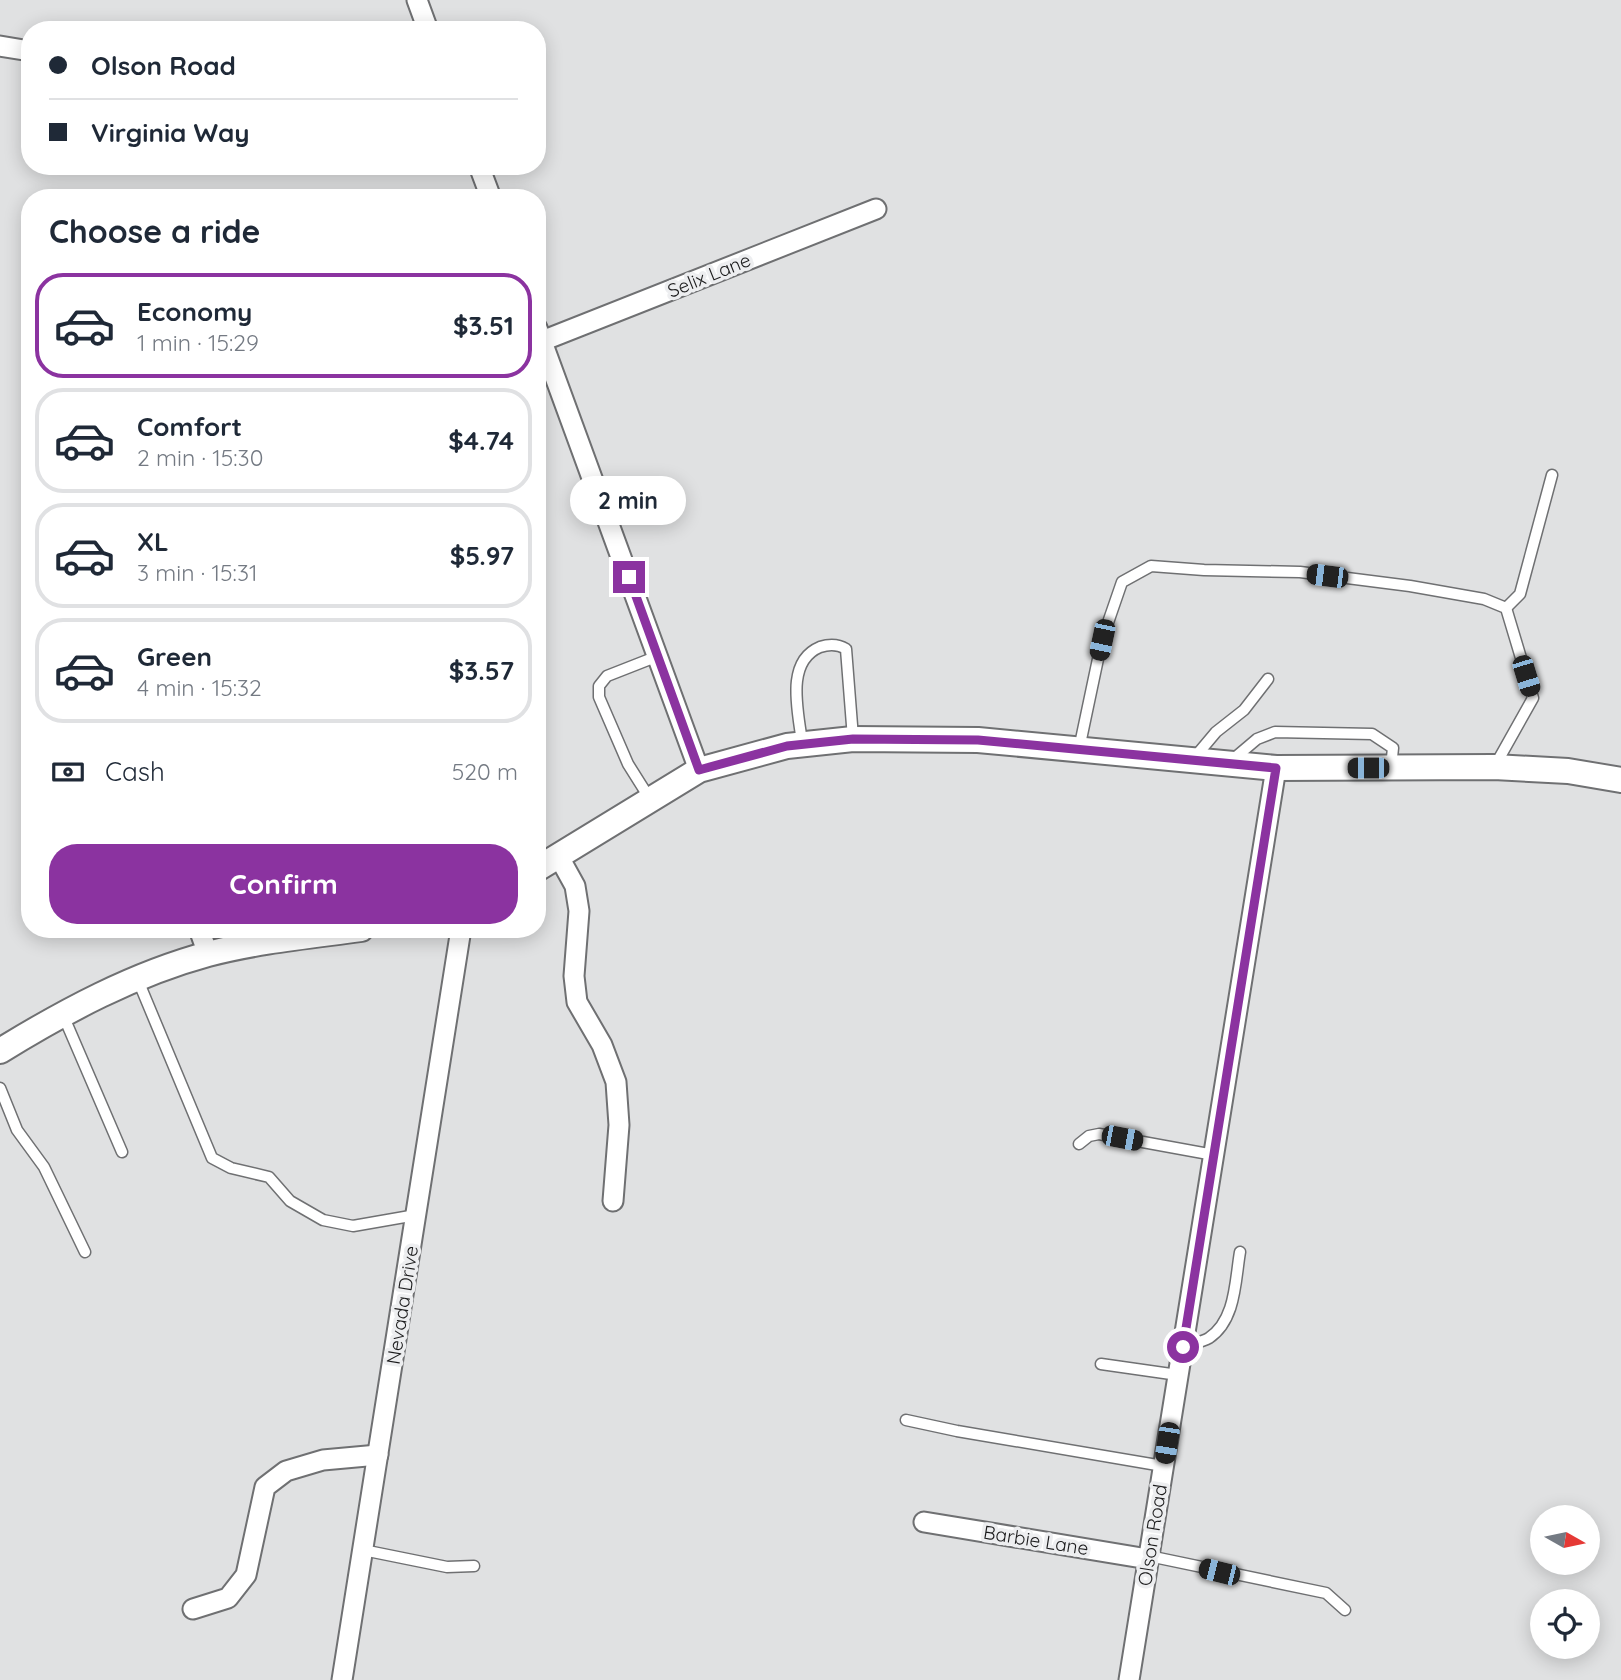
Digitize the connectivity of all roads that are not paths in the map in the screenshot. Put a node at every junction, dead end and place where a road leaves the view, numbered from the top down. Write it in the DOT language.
graph roads {
  1 [pos="417,0"];
  2 [pos="425,21"];
  3 [pos="0,46"];
  4 [pos="21,50"];
  5 [pos="876,209"];
  6 [pos="546,332"];
  7 [pos="546,350"];
  8 [pos="1552,475"];
  9 [pos="1506,608"];
  10 [pos="658,656"];
  11 [pos="1268,679"];
  12 [pos="853,739"];
  13 [pos="802,745"];
  14 [pos="1079,749"];
  15 [pos="1192,760"];
  16 [pos="1228,764"];
  17 [pos="1494,767"];
  18 [pos="1276,768"];
  19 [pos="1391,768"];
  20 [pos="699,770"];
  21 [pos="1621,780"];
  22 [pos="650,800"];
  23 [pos="559,857"];
  24 [pos="546,864"];
  25 [pos="202,938"];
  26 [pos="299,938"];
  27 [pos="460,938"];
  28 [pos="208,954"];
  29 [pos="137,977"];
  30 [pos="63,1014"];
  31 [pos="0,1051"];
  32 [pos="0,1088"];
  33 [pos="1079,1144"];
  34 [pos="122,1152"];
  35 [pos="1214,1155"];
  36 [pos="613,1201"];
  37 [pos="416,1215"];
  38 [pos="85,1252"];
  39 [pos="1240,1252"];
  40 [pos="1183,1347"];
  41 [pos="1101,1364"];
  42 [pos="1178,1375"];
  43 [pos="906,1420"];
  44 [pos="378,1455"];
  45 [pos="1163,1466"];
  46 [pos="924,1522"];
  47 [pos="363,1550"];
  48 [pos="1148,1557"];
  49 [pos="474,1566"];
  50 [pos="193,1609"];
  51 [pos="1345,1609"];
  52 [pos="342,1680"];
  53 [pos="1129,1680"];
  1 -- 2 [label="street"];
  3 -- 4 [label="street"];
  5 -- 6 [label="street, Selix Lane"];
  7 -- 10 [label="street"];
  8 -- 9 [label="lane"];
  9 -- 14 [label="lane"];
  9 -- 17 [label="lane"];
  10 -- 20 [label="street"];
  10 -- 22 [label="lane"];
  11 -- 15 [label="lane"];
  12 -- 13 [label="street"];
  12 -- 13 [label="lane"];
  12 -- 14 [label="street"];
  13 -- 20 [label="street"];
  14 -- 15 [label="street"];
  15 -- 16 [label="street"];
  16 -- 18 [label="street"];
  16 -- 19 [label="lane"];
  17 -- 19 [label="street"];
  17 -- 21 [label="street"];
  18 -- 19 [label="street"];
  18 -- 35 [label="street, Olson Road"];
  20 -- 22 [label="street"];
  22 -- 23 [label="street"];
  23 -- 24 [label="street"];
  23 -- 36 [label="street"];
  25 -- 28 [label="street"];
  26 -- 28 [label="street"];
  27 -- 37 [label="street, Nevada Drive"];
  28 -- 29 [label="street"];
  29 -- 30 [label="street"];
  29 -- 37 [label="lane"];
  30 -- 31 [label="street"];
  30 -- 34 [label="lane"];
  32 -- 38 [label="lane"];
  33 -- 35 [label="lane"];
  35 -- 40 [label="street, Olson Road"];
  37 -- 44 [label="street, Nevada Drive"];
  39 -- 40 [label="lane"];
  40 -- 42 [label="street, Olson Road"];
  41 -- 42 [label="lane"];
  42 -- 45 [label="street, Olson Road"];
  43 -- 45 [label="lane"];
  44 -- 47 [label="street, Nevada Drive"];
  44 -- 50 [label="street"];
  45 -- 48 [label="street, Olson Road"];
  46 -- 48 [label="street, Barbie Lane"];
  47 -- 49 [label="lane"];
  47 -- 52 [label="street, Nevada Drive"];
  48 -- 51 [label="lane"];
  48 -- 53 [label="street, Olson Road"];
}
